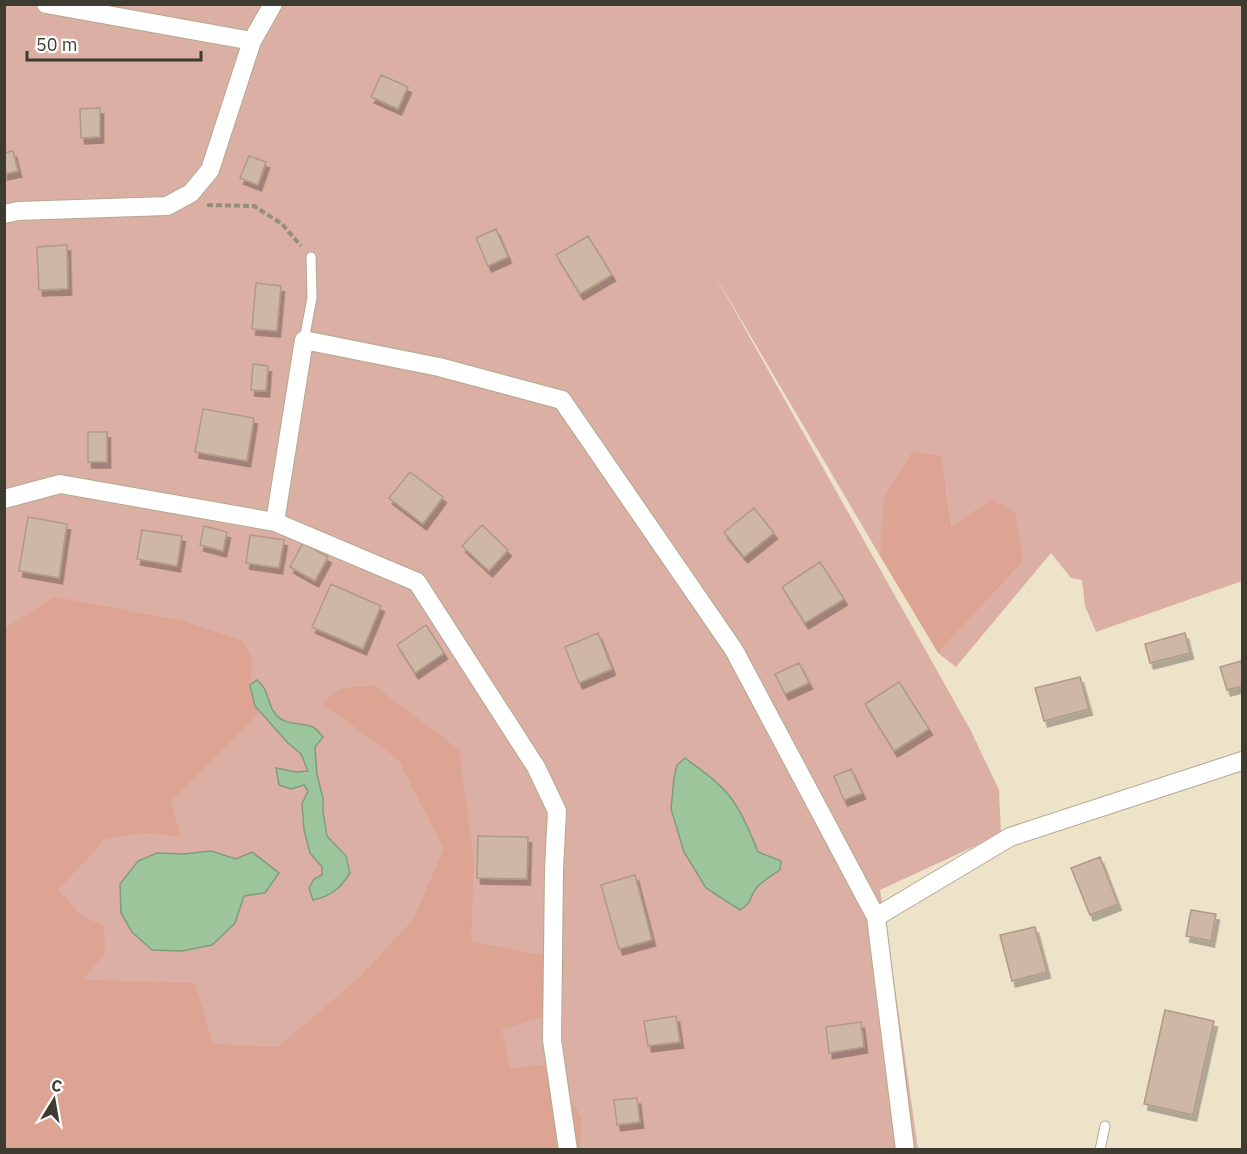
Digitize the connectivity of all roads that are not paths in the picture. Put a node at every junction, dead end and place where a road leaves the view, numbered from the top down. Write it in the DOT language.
graph roads {
  1 [pos="46,4"];
  2 [pos="273,4"];
  3 [pos="252,41"];
  4 [pos="4,214"];
  5 [pos="311,257"];
  6 [pos="304,340"];
  7 [pos="4,499"];
  8 [pos="274,522"];
  9 [pos="1242,761"];
  10 [pos="876,917"];
  11 [pos="1105,1126"];
  12 [pos="568,1149"];
  13 [pos="905,1149"];
  14 [pos="1100,1149"];
  1 -- 3 [label="street"];
  2 -- 3 [label="street"];
  3 -- 4 [label="street"];
  5 -- 6 [label="lane"];
  6 -- 8 [label="street"];
  6 -- 10 [label="street"];
  7 -- 8 [label="street"];
  8 -- 12 [label="street"];
  9 -- 10 [label="street"];
  10 -- 13 [label="street"];
  11 -- 14 [label="lane"];
}
